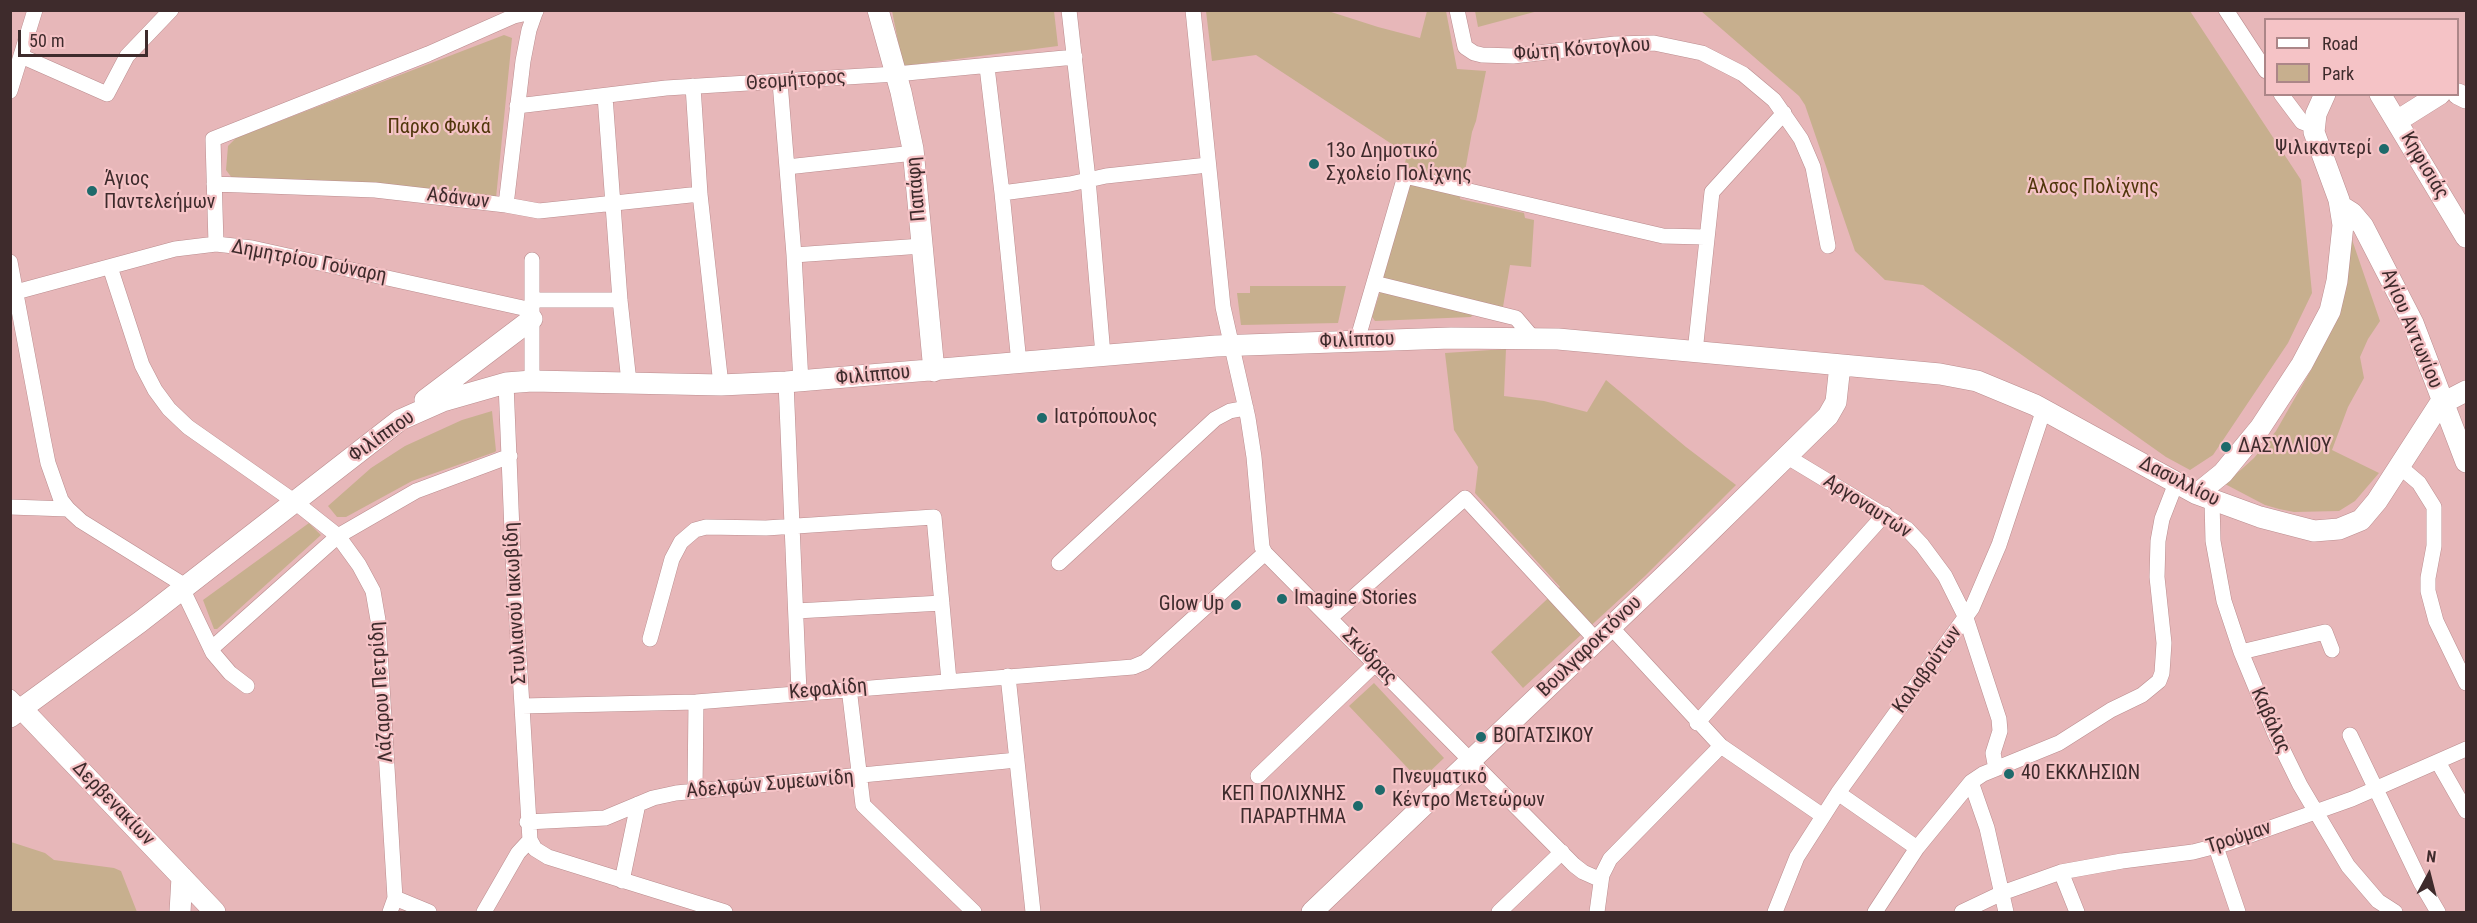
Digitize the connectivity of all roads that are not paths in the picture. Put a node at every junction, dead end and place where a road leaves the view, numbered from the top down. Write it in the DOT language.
graph roads {
  1 [pos="35,10"];
  2 [pos="171,10"];
  3 [pos="878,10"];
  4 [pos="1069,10"];
  5 [pos="1193,10"];
  6 [pos="1457,10"];
  7 [pos="2226,10"];
  8 [pos="536,11"];
  9 [pos="21,56"];
  10 [pos="1075,57"];
  11 [pos="987,67"];
  12 [pos="2264,69"];
  13 [pos="896,74"];
  14 [pos="780,82"];
  15 [pos="693,86"];
  16 [pos="10,91"];
  17 [pos="605,96"];
  18 [pos="2282,96"];
  19 [pos="2324,96"];
  20 [pos="2381,96"];
  21 [pos="2437,96"];
  22 [pos="517,106"];
  23 [pos="1784,113"];
  24 [pos="2397,121"];
  25 [pos="2313,126"];
  26 [pos="914,153"];
  27 [pos="1208,165"];
  28 [pos="787,166"];
  29 [pos="1088,179"];
  30 [pos="214,184"];
  31 [pos="1002,193"];
  32 [pos="700,194"];
  33 [pos="612,204"];
  34 [pos="506,205"];
  35 [pos="2341,206"];
  36 [pos="1705,237"];
  37 [pos="2466,237"];
  38 [pos="216,244"];
  39 [pos="922,246"];
  40 [pos="1828,246"];
  41 [pos="794,255"];
  42 [pos="532,260"];
  43 [pos="10,262"];
  44 [pos="110,267"];
  45 [pos="1374,283"];
  46 [pos="16,292"];
  47 [pos="620,300"];
  48 [pos="532,310"];
  49 [pos="1533,338"];
  50 [pos="1357,341"];
  51 [pos="1231,345"];
  52 [pos="1695,352"];
  53 [pos="1103,355"];
  54 [pos="1019,363"];
  55 [pos="1840,365"];
  56 [pos="934,371"];
  57 [pos="532,381"];
  58 [pos="629,382"];
  59 [pos="793,382"];
  60 [pos="506,383"];
  61 [pos="721,385"];
  62 [pos="2466,391"];
  63 [pos="2442,403"];
  64 [pos="1246,408"];
  65 [pos="2044,409"];
  66 [pos="400,420"];
  67 [pos="510,456"];
  68 [pos="1786,456"];
  69 [pos="2466,462"];
  70 [pos="2399,466"];
  71 [pos="2176,483"];
  72 [pos="2205,497"];
  73 [pos="295,502"];
  74 [pos="10,507"];
  75 [pos="68,509"];
  76 [pos="1885,514"];
  77 [pos="792,527"];
  78 [pos="338,536"];
  79 [pos="1265,553"];
  80 [pos="1059,563"];
  81 [pos="184,588"];
  82 [pos="942,603"];
  83 [pos="796,611"];
  84 [pos="1330,618"];
  85 [pos="1966,618"];
  86 [pos="1604,634"];
  87 [pos="650,639"];
  88 [pos="211,649"];
  89 [pos="2332,650"];
  90 [pos="2241,652"];
  91 [pos="1375,664"];
  92 [pos="1008,676"];
  93 [pos="950,681"];
  94 [pos="2466,683"];
  95 [pos="247,686"];
  96 [pos="849,688"];
  97 [pos="799,692"];
  98 [pos="696,702"];
  99 [pos="522,706"];
  100 [pos="14,708"];
  101 [pos="1697,723"];
  102 [pos="2350,735"];
  103 [pos="1721,746"];
  104 [pos="2466,749"];
  105 [pos="1017,760"];
  106 [pos="1471,761"];
  107 [pos="2438,762"];
  108 [pos="1996,769"];
  109 [pos="1258,776"];
  110 [pos="859,777"];
  111 [pos="1971,782"];
  112 [pos="2375,789"];
  113 [pos="695,791"];
  114 [pos="1838,793"];
  115 [pos="638,804"];
  116 [pos="2466,811"];
  117 [pos="2316,812"];
  118 [pos="1823,816"];
  119 [pos="527,822"];
  120 [pos="530,840"];
  121 [pos="2216,847"];
  122 [pos="1917,848"];
  123 [pos="1562,852"];
  124 [pos="2061,873"];
  125 [pos="182,877"];
  126 [pos="1601,880"];
  127 [pos="622,881"];
  128 [pos="2002,893"];
  129 [pos="395,897"];
  130 [pos="180,912"];
  131 [pos="215,912"];
  132 [pos="390,912"];
  133 [pos="429,912"];
  134 [pos="484,912"];
  135 [pos="725,912"];
  136 [pos="974,912"];
  137 [pos="1033,912"];
  138 [pos="1312,912"];
  139 [pos="1499,912"];
  140 [pos="1597,912"];
  141 [pos="1775,912"];
  142 [pos="1875,912"];
  143 [pos="1962,912"];
  144 [pos="2006,912"];
  145 [pos="2078,912"];
  146 [pos="2238,912"];
  147 [pos="2395,912"];
  148 [pos="2438,912"];
  1 -- 9 [label="street"];
  2 -- 9 [label="street"];
  3 -- 13 [label="street, Παπάφη"];
  4 -- 10 [label="street"];
  5 -- 27 [label="street"];
  6 -- 23 [label="street, Φώτη Κόντογλου"];
  7 -- 12 [label="street"];
  8 -- 22 [label="street"];
  8 -- 30 [label="street"];
  9 -- 16 [label="street"];
  10 -- 11 [label="street, Θεομήτορος"];
  10 -- 29 [label="street"];
  11 -- 13 [label="street, Θεομήτορος"];
  11 -- 31 [label="street"];
  13 -- 14 [label="street, Θεομήτορος"];
  13 -- 26 [label="street, Παπάφη"];
  14 -- 15 [label="street, Θεομήτορος"];
  14 -- 28 [label="street"];
  15 -- 17 [label="street, Θεομήτορος"];
  15 -- 32 [label="street"];
  17 -- 22 [label="street, Θεομήτορος"];
  17 -- 33 [label="street"];
  18 -- 25 [label="street"];
  19 -- 25 [label="street"];
  20 -- 24 [label="street, Κηφισιάς"];
  21 -- 24 [label="street"];
  22 -- 34 [label="street"];
  23 -- 36 [label="street"];
  23 -- 40 [label="street, Φώτη Κόντογλου"];
  24 -- 37 [label="street, Κηφισιάς"];
  25 -- 35 [label="street"];
  26 -- 28 [label="street"];
  26 -- 39 [label="street, Παπάφη"];
  27 -- 29 [label="street"];
  27 -- 51 [label="street"];
  28 -- 41 [label="street"];
  29 -- 31 [label="street"];
  29 -- 53 [label="street"];
  30 -- 34 [label="street, Αδάνων"];
  30 -- 38 [label="street"];
  31 -- 54 [label="street"];
  32 -- 33 [label="street, Αδάνων"];
  32 -- 61 [label="street"];
  33 -- 34 [label="street, Αδάνων"];
  33 -- 47 [label="street"];
  35 -- 63 [label="street, Αγίου Αντωνίου"];
  35 -- 72 [label="street"];
  36 -- 45 [label="street"];
  36 -- 52 [label="street"];
  38 -- 44 [label="street, Δημητρίου Γούναρη"];
  38 -- 48 [label="street, Δημητρίου Γούναρη"];
  39 -- 41 [label="street"];
  39 -- 56 [label="street, Παπάφη"];
  41 -- 59 [label="street"];
  42 -- 48 [label="street"];
  43 -- 46 [label="street"];
  44 -- 46 [label="street, Δημητρίου Γούναρη"];
  44 -- 73 [label="street, Λάζαρου Πετρίδη"];
  45 -- 49 [label="street"];
  45 -- 50 [label="street"];
  46 -- 75 [label="street"];
  47 -- 48 [label="street, Δημητρίου Γούναρη"];
  47 -- 58 [label="street"];
  48 -- 57 [label="street"];
  48 -- 66 [label="street"];
  49 -- 50 [label="street, Φιλίππου"];
  49 -- 52 [label="street, Φιλίππου"];
  50 -- 51 [label="street, Φιλίππου"];
  51 -- 53 [label="street, Φιλίππου"];
  51 -- 64 [label="street"];
  52 -- 55 [label="street, Φιλίππου"];
  53 -- 54 [label="street, Φιλίππου"];
  54 -- 56 [label="street, Φιλίππου"];
  55 -- 65 [label="street, Δασυλλίου"];
  55 -- 68 [label="street, Βουλγαροκτόνου"];
  56 -- 59 [label="street, Φιλίππου"];
  57 -- 58 [label="street, Φιλίππου"];
  57 -- 60 [label="street, Φιλίππου"];
  58 -- 61 [label="street, Φιλίππου"];
  59 -- 61 [label="street, Φιλίππου"];
  59 -- 77 [label="street"];
  60 -- 66 [label="street, Φιλίππου"];
  60 -- 67 [label="street, Στυλιανού Ιακωβίδη"];
  62 -- 63 [label="street, Δασυλλίου"];
  63 -- 69 [label="street, Αγίου Αντωνίου"];
  63 -- 70 [label="street, Δασυλλίου"];
  64 -- 79 [label="street"];
  64 -- 80 [label="street"];
  65 -- 71 [label="street, Δασυλλίου"];
  65 -- 85 [label="street, Καλαβρύτων"];
  66 -- 73 [label="street, Φιλίππου"];
  67 -- 78 [label="street"];
  67 -- 99 [label="street, Στυλιανού Ιακωβίδη"];
  68 -- 76 [label="street, Αργοναυτών"];
  68 -- 86 [label="street, Βουλγαροκτόνου"];
  70 -- 72 [label="street, Δασυλλίου"];
  70 -- 94 [label="street"];
  71 -- 72 [label="street, Δασυλλίου"];
  71 -- 108 [label="street"];
  72 -- 90 [label="street, Καβάλας"];
  73 -- 78 [label="street, Λάζαρου Πετρίδη"];
  73 -- 81 [label="street, Φιλίππου"];
  74 -- 75 [label="street"];
  75 -- 81 [label="street"];
  76 -- 85 [label="street, Αργοναυτών"];
  76 -- 101 [label="street"];
  77 -- 82 [label="street"];
  77 -- 83 [label="street"];
  77 -- 87 [label="street"];
  78 -- 88 [label="street"];
  78 -- 129 [label="street, Λάζαρου Πετρίδη"];
  79 -- 84 [label="street, Σκύδρας"];
  79 -- 92 [label="street, Κεφαλίδη"];
  81 -- 88 [label="street"];
  81 -- 100 [label="street, Φιλίππου"];
  82 -- 83 [label="street"];
  82 -- 93 [label="street"];
  83 -- 97 [label="street"];
  84 -- 86 [label="street"];
  84 -- 91 [label="street, Σκύδρας"];
  85 -- 108 [label="street, Αργοναυτών"];
  85 -- 114 [label="street, Καλαβρύτων"];
  86 -- 101 [label="street"];
  86 -- 106 [label="street, Βουλγαροκτόνου"];
  88 -- 95 [label="street"];
  89 -- 90 [label="street"];
  90 -- 117 [label="street, Καβάλας"];
  91 -- 106 [label="street, Σκύδρας"];
  91 -- 109 [label="street"];
  92 -- 93 [label="street, Κεφαλίδη"];
  92 -- 105 [label="street"];
  93 -- 96 [label="street, Κεφαλίδη"];
  96 -- 97 [label="street, Κεφαλίδη"];
  96 -- 110 [label="street"];
  97 -- 98 [label="street, Κεφαλίδη"];
  98 -- 99 [label="street, Κεφαλίδη"];
  98 -- 113 [label="street"];
  99 -- 119 [label="street, Στυλιανού Ιακωβίδη"];
  100 -- 125 [label="street, Δερβενακίων"];
  101 -- 103 [label="street"];
  102 -- 112 [label="street"];
  103 -- 118 [label="street"];
  103 -- 126 [label="street"];
  104 -- 107 [label="street, Τρούμαν"];
  105 -- 110 [label="street, Αδελφών Συμεωνίδη"];
  105 -- 137 [label="street"];
  106 -- 123 [label="street, Σκύδρας"];
  106 -- 138 [label="street, Βουλγαροκτόνου"];
  107 -- 112 [label="street, Τρούμαν"];
  107 -- 116 [label="street"];
  108 -- 111 [label="street"];
  110 -- 113 [label="street, Αδελφών Συμεωνίδη"];
  110 -- 136 [label="street"];
  111 -- 122 [label="street"];
  111 -- 128 [label="street"];
  112 -- 117 [label="street, Τρούμαν"];
  112 -- 148 [label="street"];
  113 -- 115 [label="street, Αδελφών Συμεωνίδη"];
  114 -- 118 [label="street, Καλαβρύτων"];
  114 -- 122 [label="street"];
  115 -- 119 [label="street, Αδελφών Συμεωνίδη"];
  115 -- 127 [label="street"];
  117 -- 121 [label="street, Τρούμαν"];
  117 -- 147 [label="street, Καβάλας"];
  118 -- 141 [label="street, Καλαβρύτων"];
  119 -- 120 [label="street, Στυλιανού Ιακωβίδη"];
  120 -- 127 [label="street"];
  120 -- 134 [label="street"];
  121 -- 124 [label="street, Τρούμαν"];
  121 -- 146 [label="street"];
  122 -- 142 [label="street"];
  123 -- 126 [label="street, Σκύδρας"];
  123 -- 139 [label="street"];
  124 -- 128 [label="street, Τρούμαν"];
  124 -- 145 [label="street"];
  125 -- 130 [label="street"];
  125 -- 131 [label="street, Δερβενακίων"];
  126 -- 140 [label="street"];
  127 -- 135 [label="street"];
  128 -- 143 [label="street, Τρούμαν"];
  128 -- 144 [label="street"];
  129 -- 132 [label="street, Λάζαρου Πετρίδη"];
  129 -- 133 [label="street"];
}
